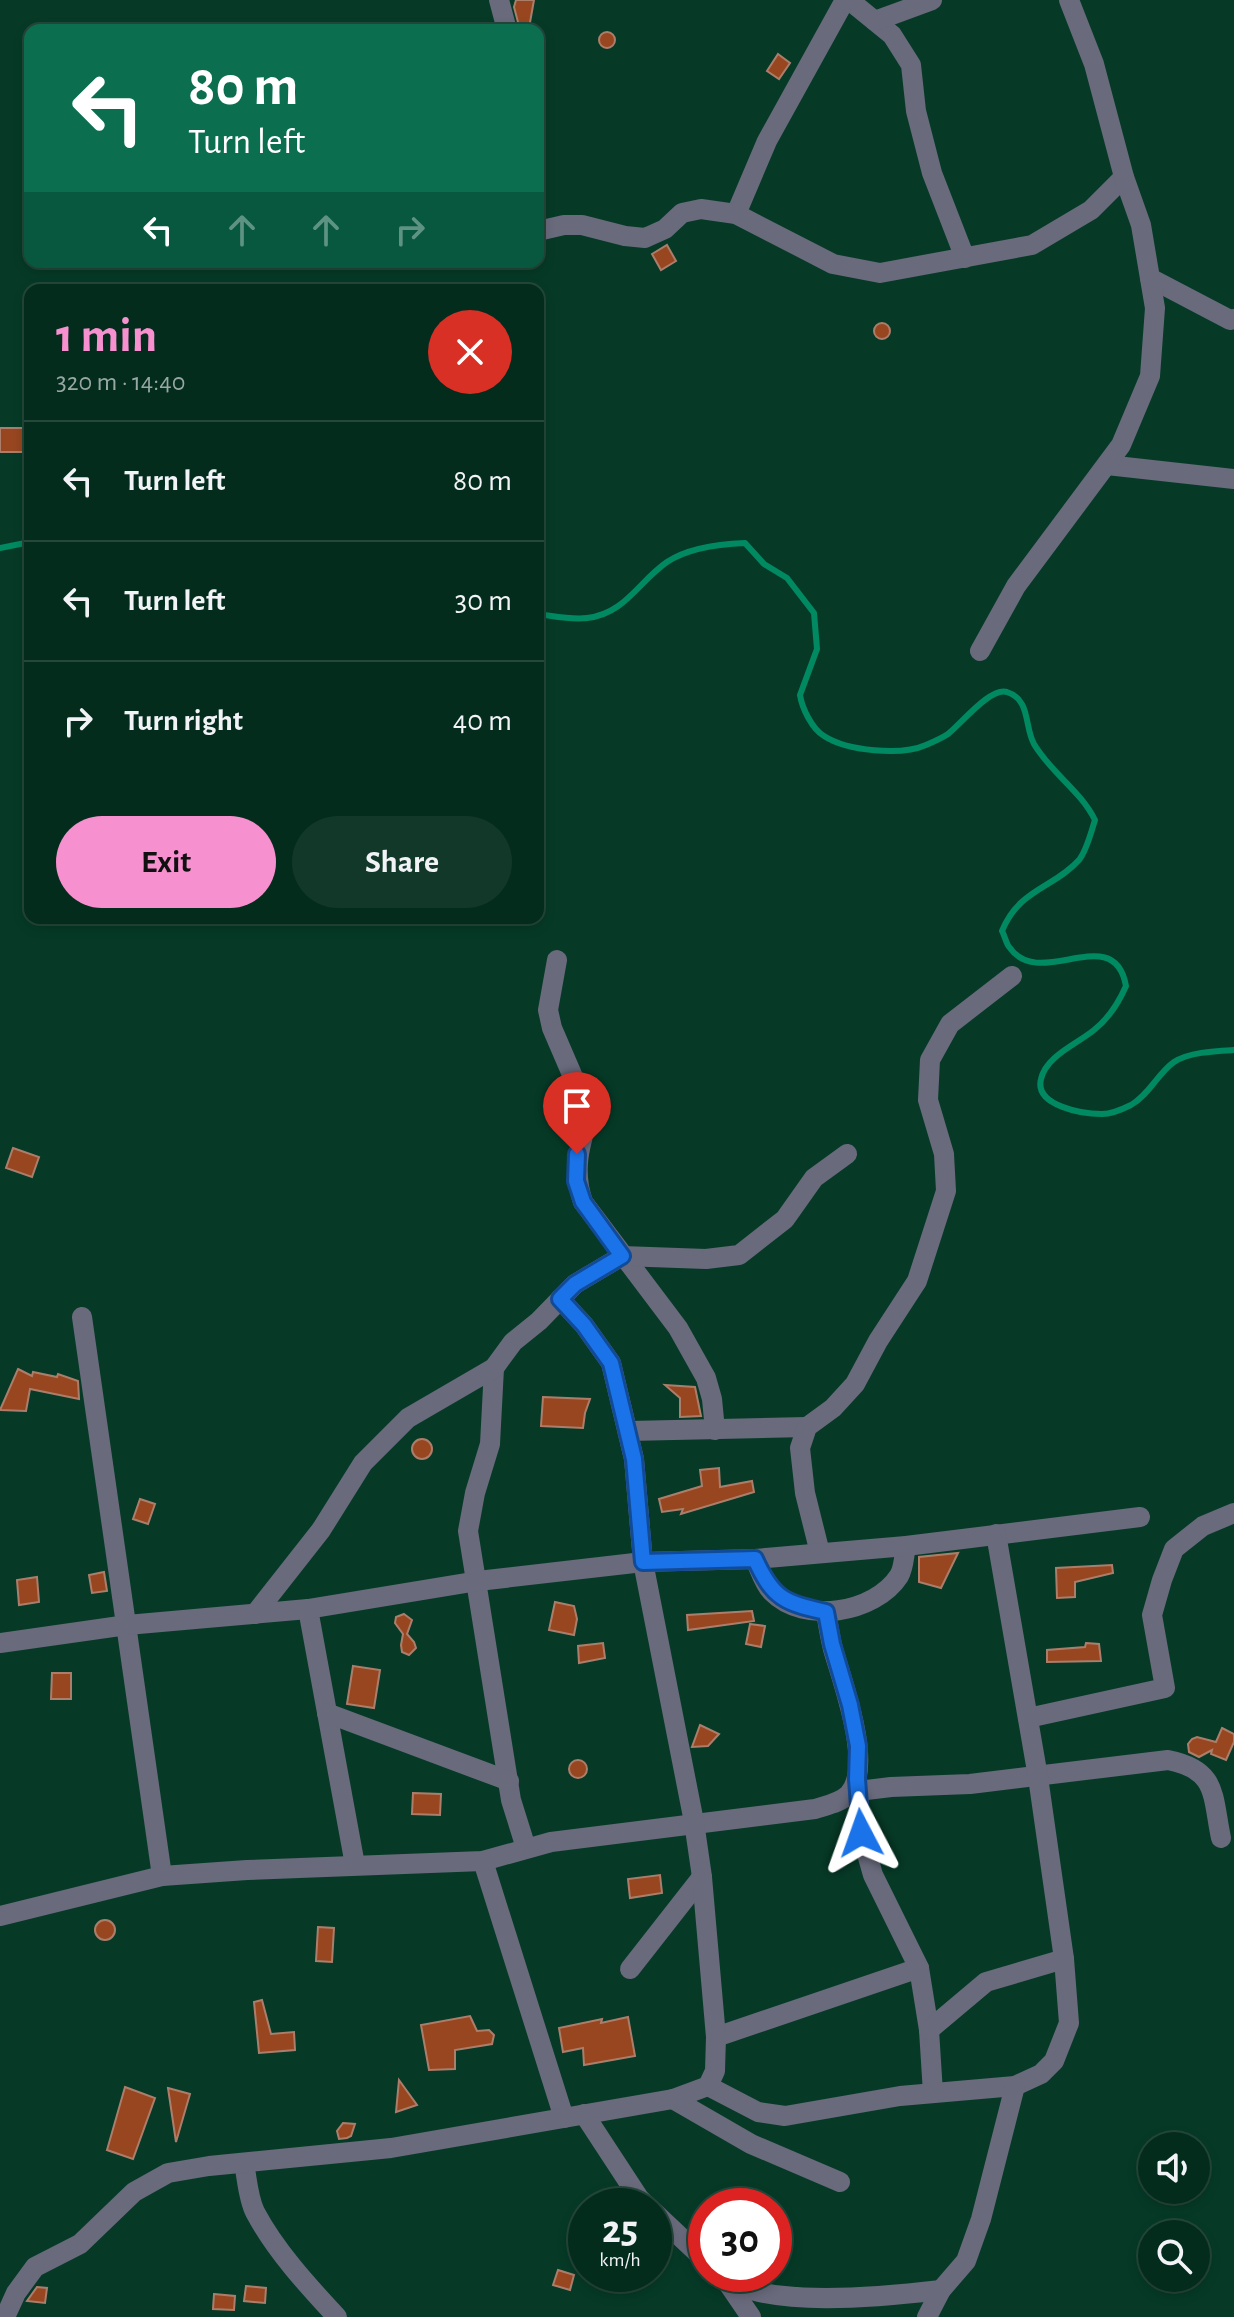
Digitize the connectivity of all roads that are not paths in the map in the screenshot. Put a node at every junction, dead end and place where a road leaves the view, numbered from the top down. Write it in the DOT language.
graph roads {
  1 [pos="499,0"];
  2 [pos="847,0"];
  3 [pos="932,0"];
  4 [pos="1069,0"];
  5 [pos="875,21"];
  6 [pos="505,24"];
  7 [pos="1124,177"];
  8 [pos="736,214"];
  9 [pos="544,230"];
  10 [pos="965,258"];
  11 [pos="1150,278"];
  12 [pos="1233,321"];
  13 [pos="1107,465"];
  14 [pos="1234,479"];
  15 [pos="980,651"];
  16 [pos="557,960"];
  17 [pos="1012,976"];
  18 [pos="847,1154"];
  19 [pos="622,1256"];
  20 [pos="560,1299"];
  21 [pos="82,1317"];
  22 [pos="494,1368"];
  23 [pos="807,1427"];
  24 [pos="715,1430"];
  25 [pos="629,1431"];
  26 [pos="1234,1513"];
  27 [pos="1140,1517"];
  28 [pos="996,1534"];
  29 [pos="906,1546"];
  30 [pos="820,1553"];
  31 [pos="755,1559"];
  32 [pos="643,1562"];
  33 [pos="478,1581"];
  34 [pos="308,1609"];
  35 [pos="826,1612"];
  36 [pos="255,1614"];
  37 [pos="127,1625"];
  38 [pos="0,1643"];
  39 [pos="327,1713"];
  40 [pos="1028,1718"];
  41 [pos="1038,1777"];
  42 [pos="509,1781"];
  43 [pos="857,1785"];
  44 [pos="694,1822"];
  45 [pos="1221,1838"];
  46 [pos="526,1848"];
  47 [pos="483,1861"];
  48 [pos="355,1865"];
  49 [pos="162,1876"];
  50 [pos="702,1877"];
  51 [pos="0,1916"];
  52 [pos="1064,1959"];
  53 [pos="919,1968"];
  54 [pos="630,1969"];
  55 [pos="929,2030"];
  56 [pos="716,2037"];
  57 [pos="708,2086"];
  58 [pos="1015,2086"];
  59 [pos="933,2093"];
  60 [pos="673,2099"];
  61 [pos="574,2116"];
  62 [pos="244,2163"];
  63 [pos="840,2182"];
  64 [pos="631,2188"];
  65 [pos="672,2229"];
  66 [pos="688,2244"];
  67 [pos="941,2290"];
  68 [pos="733,2292"];
  69 [pos="754,2292"];
  70 [pos="5,2317"];
  71 [pos="337,2317"];
  72 [pos="751,2317"];
  73 [pos="927,2317"];
  1 -- 6 [label="street"];
  2 -- 5 [label="street"];
  2 -- 8 [label="street"];
  3 -- 5 [label="street"];
  4 -- 7 [label="street"];
  5 -- 10 [label="street"];
  7 -- 10 [label="street"];
  7 -- 11 [label="street"];
  8 -- 9 [label="street"];
  8 -- 10 [label="street"];
  11 -- 12 [label="street"];
  11 -- 13 [label="street"];
  13 -- 14 [label="street"];
  13 -- 15 [label="street"];
  16 -- 19 [label="street"];
  17 -- 23 [label="street"];
  18 -- 19 [label="street"];
  19 -- 20 [label="street"];
  19 -- 24 [label="street"];
  20 -- 22 [label="street"];
  20 -- 25 [label="street"];
  21 -- 37 [label="street"];
  22 -- 33 [label="street"];
  22 -- 36 [label="street"];
  23 -- 24 [label="street"];
  23 -- 30 [label="street"];
  24 -- 25 [label="street"];
  25 -- 32 [label="street"];
  26 -- 40 [label="street"];
  27 -- 28 [label="street"];
  28 -- 29 [label="street"];
  28 -- 40 [label="street"];
  29 -- 30 [label="street"];
  29 -- 35 [label="street"];
  30 -- 31 [label="street"];
  31 -- 32 [label="street"];
  31 -- 35 [label="street"];
  32 -- 33 [label="street"];
  32 -- 44 [label="street"];
  33 -- 34 [label="street"];
  33 -- 42 [label="street"];
  34 -- 36 [label="street"];
  34 -- 39 [label="street"];
  35 -- 43 [label="street"];
  36 -- 37 [label="street"];
  37 -- 38 [label="street"];
  37 -- 49 [label="street"];
  39 -- 42 [label="street"];
  39 -- 48 [label="street"];
  40 -- 41 [label="street"];
  41 -- 43 [label="street"];
  41 -- 45 [label="street"];
  41 -- 52 [label="street"];
  42 -- 46 [label="street"];
  43 -- 44 [label="street"];
  43 -- 53 [label="street"];
  44 -- 46 [label="street"];
  44 -- 50 [label="street"];
  46 -- 47 [label="street"];
  47 -- 48 [label="street"];
  47 -- 61 [label="street"];
  48 -- 49 [label="street"];
  49 -- 51 [label="street"];
  50 -- 54 [label="street"];
  50 -- 56 [label="street"];
  52 -- 55 [label="street"];
  52 -- 58 [label="street"];
  53 -- 55 [label="street"];
  53 -- 56 [label="street"];
  55 -- 59 [label="street"];
  56 -- 57 [label="street"];
  57 -- 59 [label="street"];
  57 -- 60 [label="street"];
  58 -- 59 [label="street"];
  58 -- 67 [label="street"];
  60 -- 61 [label="street"];
  60 -- 63 [label="street"];
  61 -- 62 [label="street"];
  61 -- 64 [label="street"];
  62 -- 70 [label="street"];
  62 -- 71 [label="street"];
  65 -- 66 [label="street"];
  67 -- 69 [label="street"];
  67 -- 73 [label="street"];
  68 -- 72 [label="street"];
}
